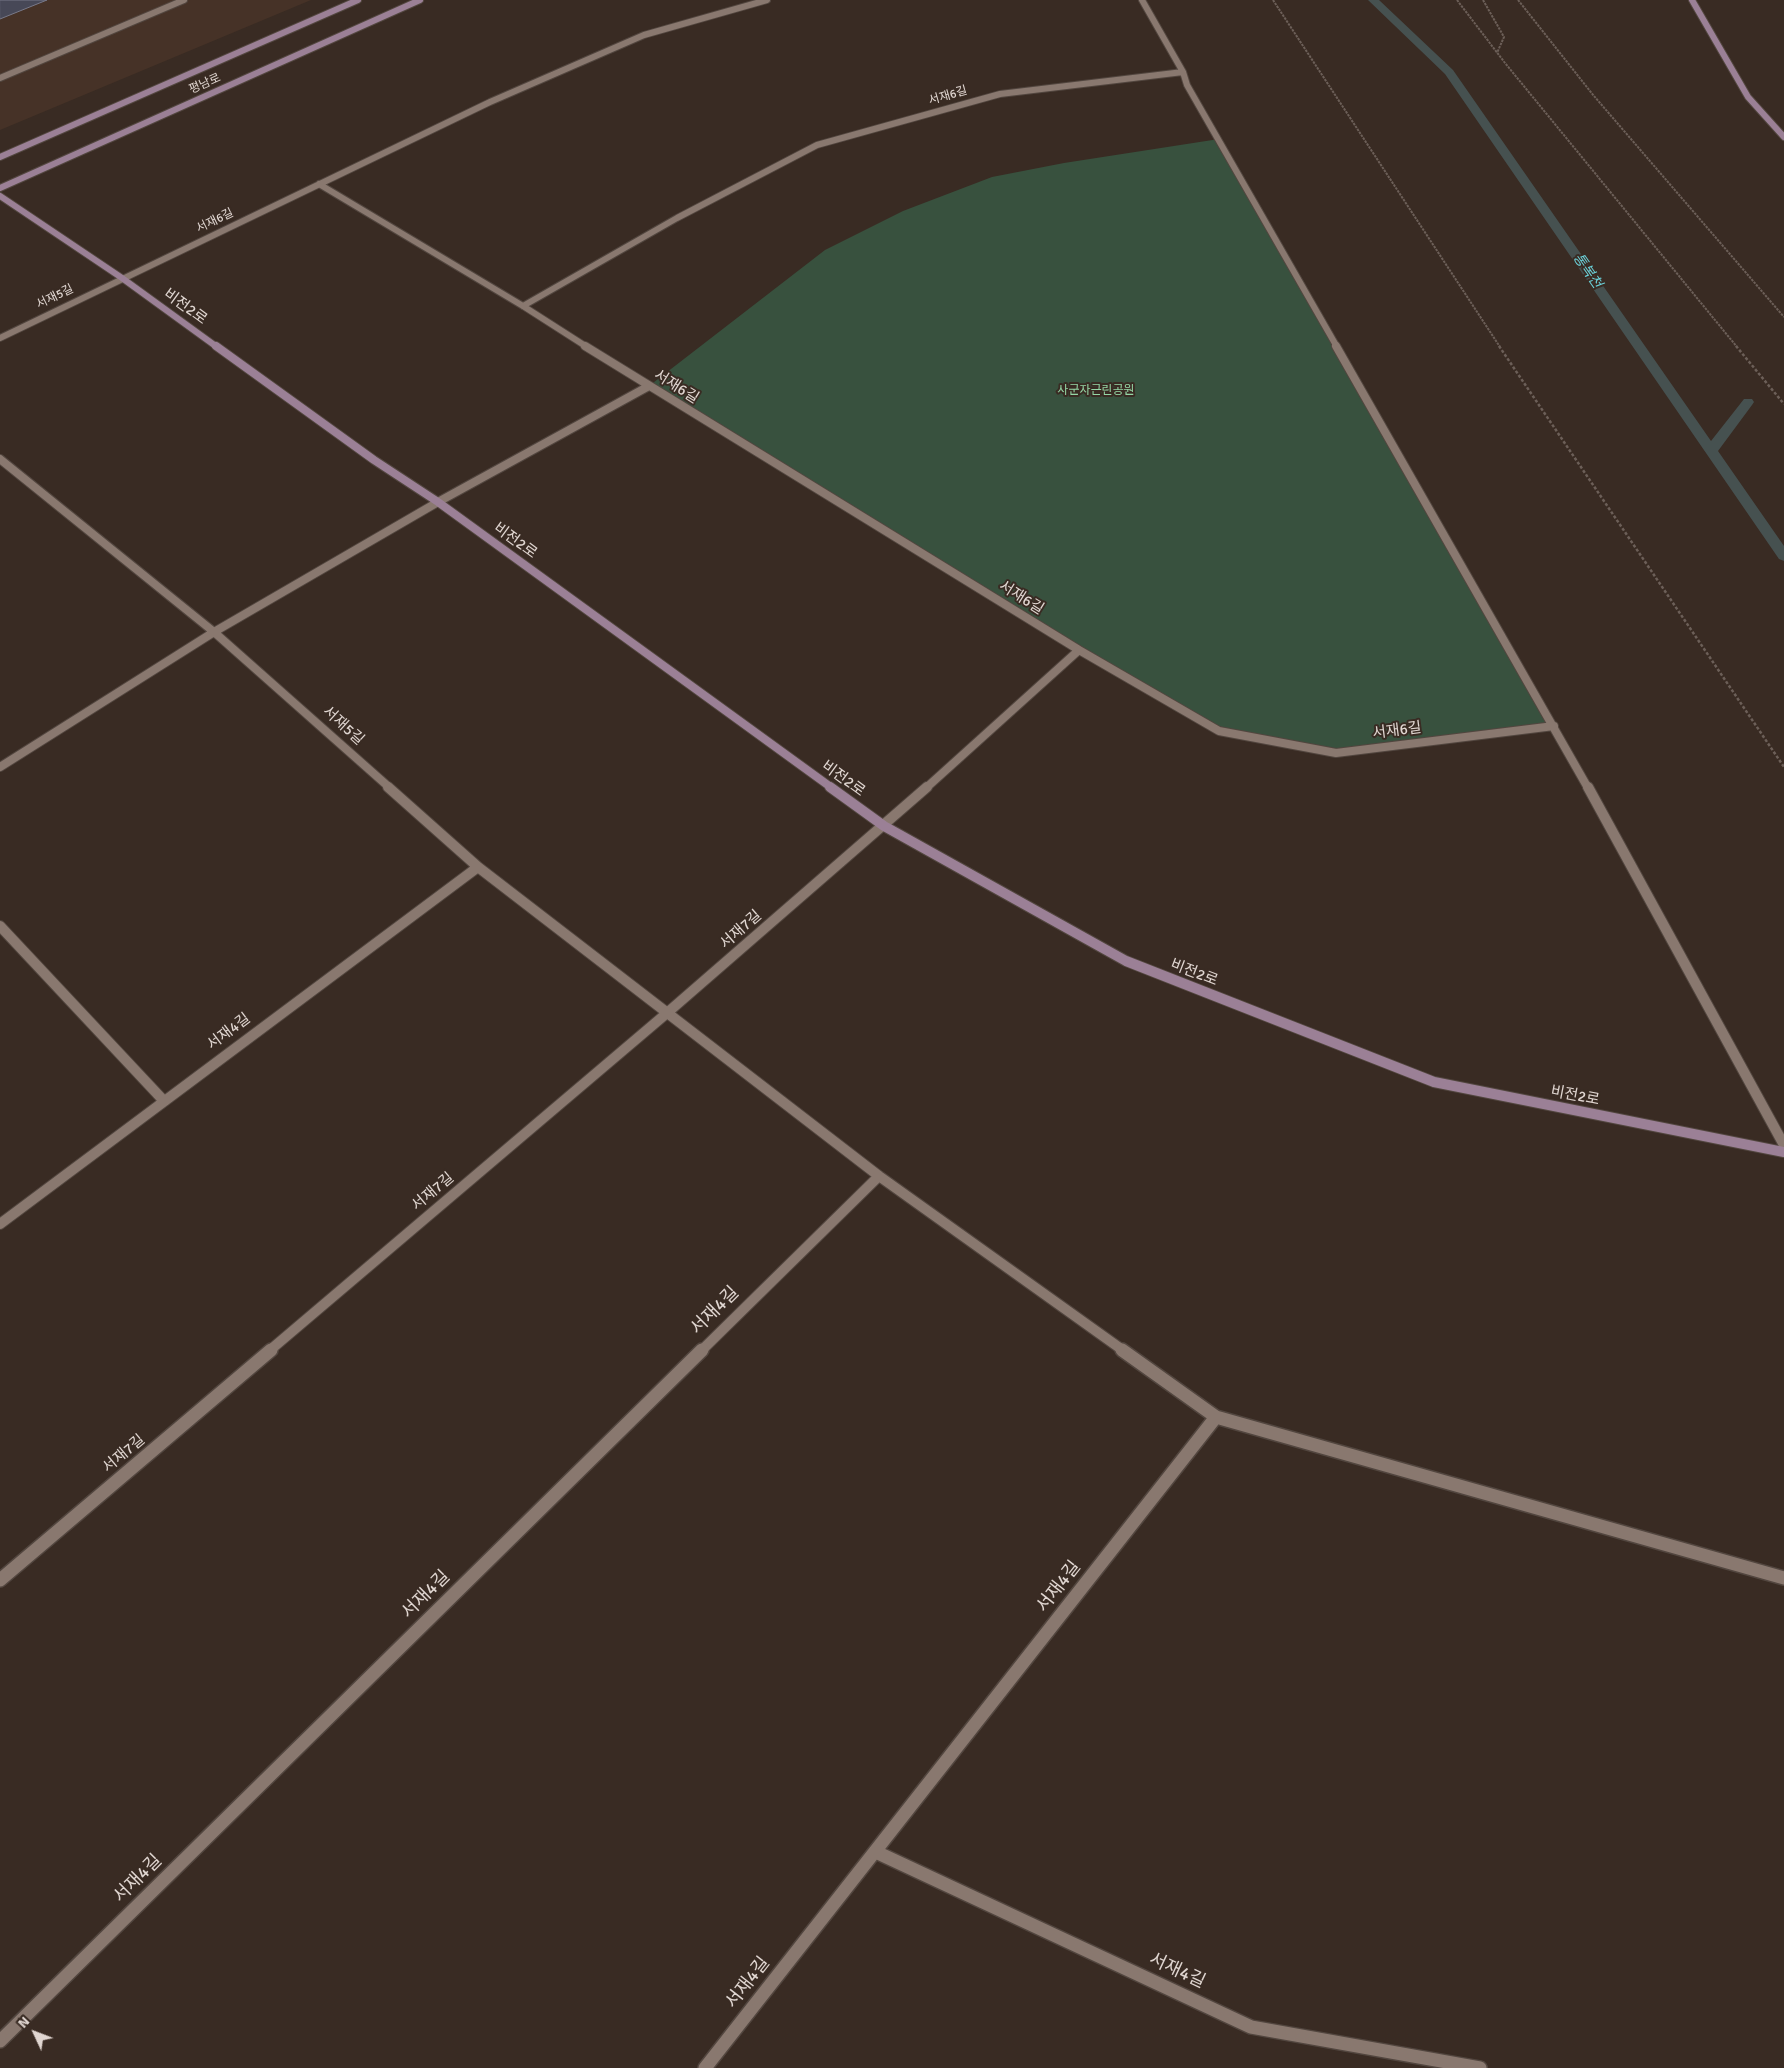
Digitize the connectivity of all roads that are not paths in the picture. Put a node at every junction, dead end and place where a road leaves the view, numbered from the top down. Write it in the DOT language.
graph roads {
  1 [pos="184,0"];
  2 [pos="358,0"];
  3 [pos="420,0"];
  4 [pos="767,0"];
  5 [pos="1142,0"];
  6 [pos="1692,0"];
  7 [pos="1183,72"];
  8 [pos="0,78"];
  9 [pos="1784,137"];
  10 [pos="0,157"];
  11 [pos="319,184"];
  12 [pos="0,188"];
  13 [pos="0,196"];
  14 [pos="122,278"];
  15 [pos="523,306"];
  16 [pos="0,338"];
  17 [pos="649,386"];
  18 [pos="0,458"];
  19 [pos="438,502"];
  20 [pos="214,632"];
  21 [pos="1078,650"];
  22 [pos="1554,726"];
  23 [pos="0,767"];
  24 [pos="884,826"];
  25 [pos="478,867"];
  26 [pos="0,926"];
  27 [pos="667,1013"];
  28 [pos="164,1101"];
  29 [pos="1784,1145"];
  30 [pos="1784,1152"];
  31 [pos="879,1176"];
  32 [pos="0,1224"];
  33 [pos="1216,1417"];
  34 [pos="1784,1578"];
  35 [pos="0,1580"];
  36 [pos="876,1852"];
  37 [pos="0,2041"];
  38 [pos="705,2068"];
  39 [pos="1480,2068"];
  1 -- 8 [label="street"];
  2 -- 10 [label="street"];
  3 -- 12 [label="street, 평남로"];
  4 -- 11 [label="street, 서재6길"];
  5 -- 7 [label="street"];
  6 -- 9 [label="street"];
  7 -- 15 [label="street, 서재6길"];
  7 -- 22 [label="street"];
  11 -- 14 [label="street, 서재6길"];
  11 -- 15 [label="street, 서재6길"];
  13 -- 14 [label="street, 비전2로"];
  14 -- 16 [label="street, 서재5길"];
  14 -- 19 [label="street, 비전2로"];
  15 -- 17 [label="street, 서재6길"];
  17 -- 19 [label="street"];
  17 -- 21 [label="street, 서재6길"];
  18 -- 20 [label="street, 서재5길"];
  19 -- 20 [label="street"];
  19 -- 24 [label="street, 비전2로"];
  20 -- 23 [label="street"];
  20 -- 25 [label="street, 서재5길"];
  21 -- 22 [label="street, 서재6길"];
  21 -- 24 [label="street, 서재7길"];
  22 -- 29 [label="street"];
  24 -- 27 [label="street, 서재7길"];
  24 -- 30 [label="street, 비전2로"];
  25 -- 27 [label="street, 서재5길"];
  25 -- 28 [label="street, 서재4길"];
  26 -- 28 [label="street"];
  27 -- 31 [label="street, 서재5길"];
  27 -- 35 [label="street, 서재7길"];
  28 -- 32 [label="street, 서재4길"];
  31 -- 33 [label="street, 서재5길"];
  31 -- 37 [label="street, 서재4길"];
  33 -- 34 [label="street, 서재5길"];
  33 -- 36 [label="street, 서재4길"];
  36 -- 38 [label="street, 서재4길"];
  36 -- 39 [label="street, 서재4길"];
}
